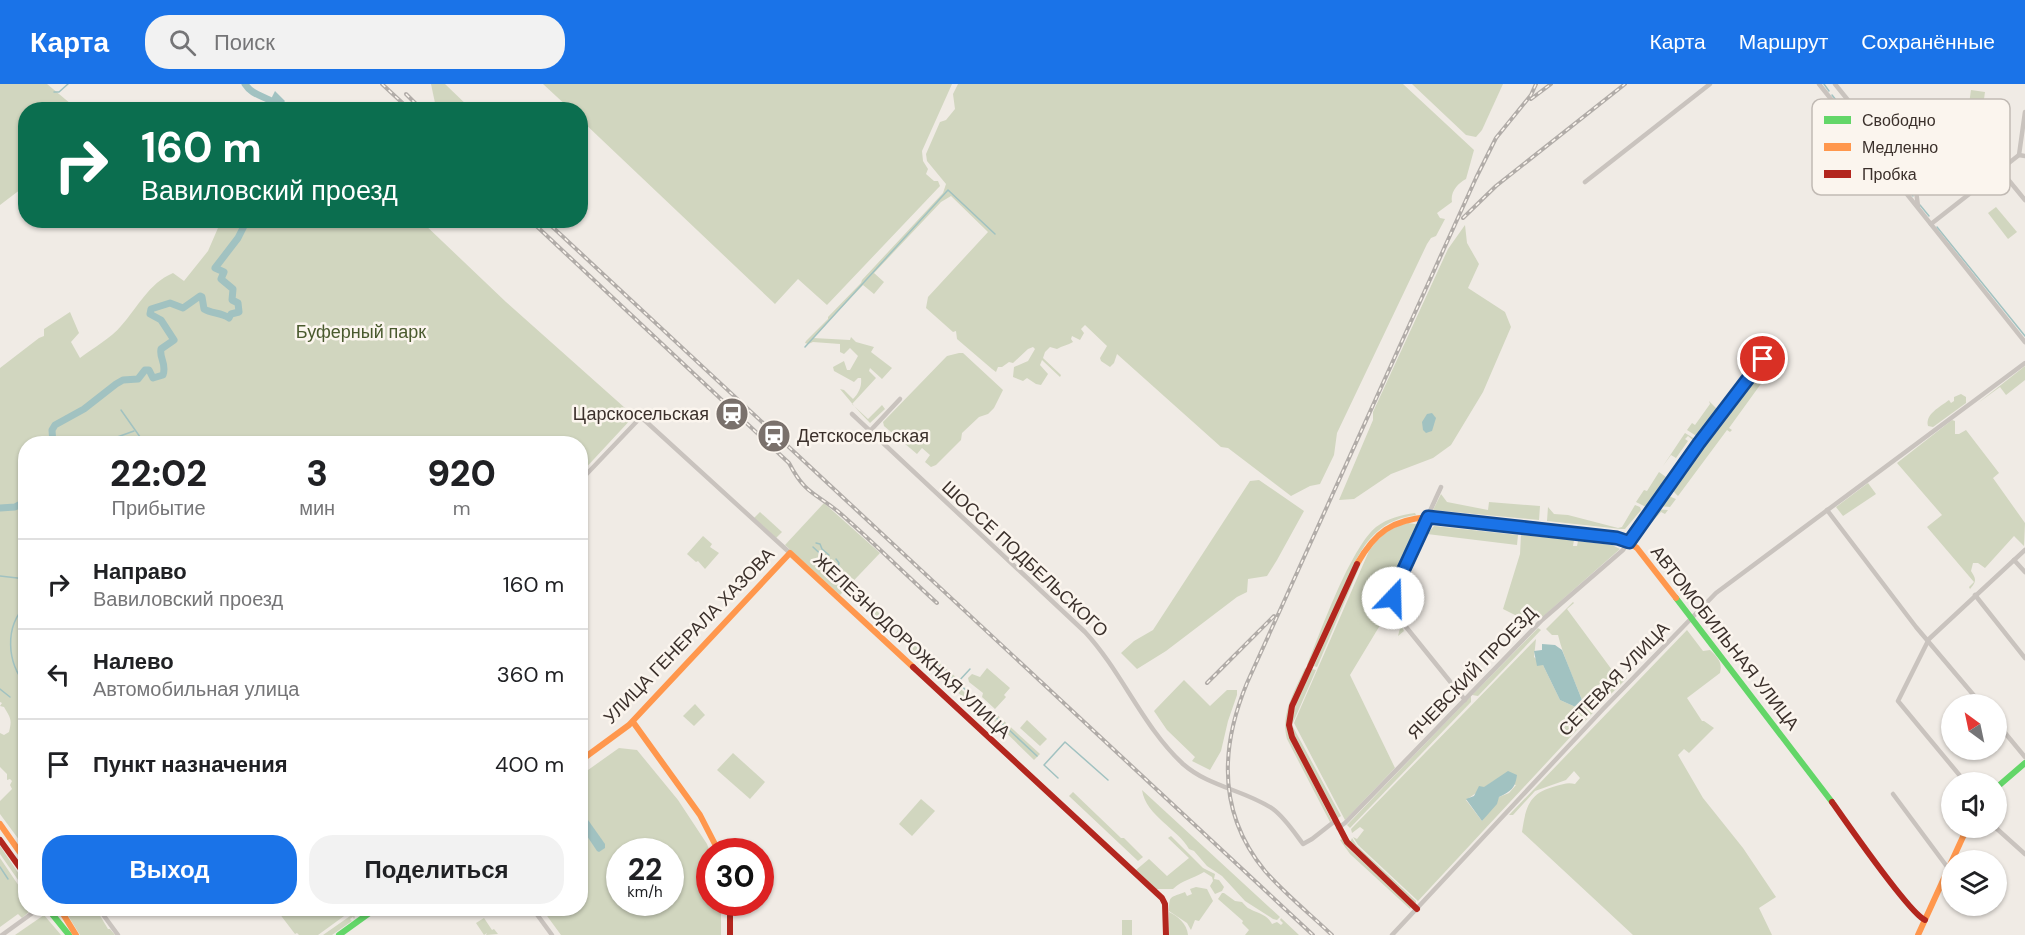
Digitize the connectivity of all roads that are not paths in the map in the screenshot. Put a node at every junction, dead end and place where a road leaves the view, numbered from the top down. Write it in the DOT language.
graph roads {
  1 [pos="1710,84"];
  2 [pos="1819,84"];
  3 [pos="1836,85"];
  4 [pos="1827,95"];
  5 [pos="1830,99"];
  6 [pos="1847,99"];
  7 [pos="2025,112"];
  8 [pos="2022,155"];
  9 [pos="2010,164"];
  10 [pos="1585,182"];
  11 [pos="2010,182"];
  12 [pos="1908,195"];
  13 [pos="1916,195"];
  14 [pos="1969,195"];
  15 [pos="2025,200"];
  16 [pos="1918,208"];
  17 [pos="1931,224"];
  18 [pos="1776,342"];
  19 [pos="2025,342"];
  20 [pos="2025,363"];
  21 [pos="900,399"];
  22 [pos="852,414"];
  23 [pos="870,431"];
  24 [pos="588,473"];
  25 [pos="1441,487"];
  26 [pos="1827,510"];
  27 [pos="1428,517"];
  28 [pos="1629,542"];
  29 [pos="2025,550"];
  30 [pos="790,553"];
  31 [pos="2014,560"];
  32 [pos="2025,572"];
  33 [pos="1975,595"];
  34 [pos="1691,619"];
  35 [pos="1929,639"];
  36 [pos="2025,658"];
  37 [pos="1973,694"];
  38 [pos="1465,699"];
  39 [pos="633,722"];
  40 [pos="2007,735"];
  41 [pos="588,755"];
  42 [pos="2025,757"];
  43 [pos="2025,763"];
  44 [pos="1957,772"];
  45 [pos="2007,779"];
  46 [pos="1893,795"];
  47 [pos="1335,820"];
  48 [pos="0,824"];
  49 [pos="1338,828"];
  50 [pos="712,838"];
  51 [pos="2007,838"];
  52 [pos="0,840"];
  53 [pos="18,850"];
  54 [pos="2025,854"];
  55 [pos="1941,859"];
  56 [pos="18,865"];
  57 [pos="1941,884"];
  58 [pos="1417,909"];
  59 [pos="29,916"];
  60 [pos="54,916"];
  61 [pos="64,916"];
  62 [pos="104,916"];
  63 [pos="365,916"];
  64 [pos="538,916"];
  65 [pos="730,916"];
  66 [pos="1925,920"];
  67 [pos="3,935"];
  68 [pos="69,935"];
  69 [pos="76,935"];
  70 [pos="118,935"];
  71 [pos="339,935"];
  72 [pos="552,935"];
  73 [pos="730,935"];
  74 [pos="1166,935"];
  75 [pos="1392,935"];
  76 [pos="1918,935"];
  1 -- 10 [label="street"];
  2 -- 4 [label="street"];
  3 -- 4 [label="street"];
  3 -- 6 [label="street"];
  4 -- 5 [label="street"];
  7 -- 8 [label="street"];
  8 -- 9 [label="street"];
  11 -- 15 [label="street"];
  12 -- 16 [label="street"];
  13 -- 16 [label="street"];
  14 -- 17 [label="street"];
  16 -- 17 [label="street"];
  17 -- 19 [label="street"];
  18 -- 28 [label="street, АВТОМОБИЛЬНАЯ УЛИЦА"];
  20 -- 26 [label="street, СЕТЕВАЯ УЛИЦА"];
  21 -- 23 [label="street"];
  22 -- 23 [label="street, ШОССЕ ПОДБЕЛЬСКОГО"];
  23 -- 47 [label="street, ШОССЕ ПОДБЕЛЬСКОГО"];
  24 -- 30 [label="street, ЖЕЛЕЗНОДОРОЖНАЯ УЛИЦА"];
  25 -- 27 [label="street"];
  26 -- 34 [label="street, СЕТЕВАЯ УЛИЦА"];
  26 -- 35 [label="street"];
  27 -- 28 [label="street"];
  27 -- 38 [label="street"];
  27 -- 47 [label="street"];
  28 -- 34 [label="street, АВТОМОБИЛЬНАЯ УЛИЦА"];
  28 -- 38 [label="street, ЯЧЕВСКИЙ ПРОЕЗД"];
  29 -- 31 [label="street"];
  30 -- 39 [label="street, УЛИЦА ГЕНЕРАЛА ХАЗОВА"];
  30 -- 74 [label="street, ЖЕЛЕЗНОДОРОЖНАЯ УЛИЦА"];
  31 -- 32 [label="street"];
  31 -- 33 [label="street"];
  33 -- 35 [label="street"];
  33 -- 36 [label="street"];
  34 -- 58 [label="street, СЕТЕВАЯ УЛИЦА"];
  34 -- 66 [label="street, АВТОМОБИЛЬНАЯ УЛИЦА"];
  35 -- 37 [label="street"];
  35 -- 44 [label="street"];
  38 -- 49 [label="street, ЯЧЕВСКИЙ ПРОЕЗД"];
  39 -- 41 [label="street, УЛИЦА ГЕНЕРАЛА ХАЗОВА"];
  39 -- 50 [label="street"];
  40 -- 42 [label="street"];
  43 -- 45 [label="street"];
  46 -- 55 [label="street"];
  47 -- 49 [label="street"];
  48 -- 53 [label="street"];
  49 -- 58 [label="street"];
  51 -- 54 [label="street"];
  52 -- 56 [label="street"];
  57 -- 66 [label="street"];
  58 -- 75 [label="street, СЕТЕВАЯ УЛИЦА"];
  59 -- 67 [label="street"];
  60 -- 68 [label="street"];
  61 -- 69 [label="street"];
  62 -- 70 [label="street"];
  63 -- 71 [label="street"];
  64 -- 72 [label="street"];
  65 -- 73 [label="street"];
  66 -- 76 [label="street"];
}
